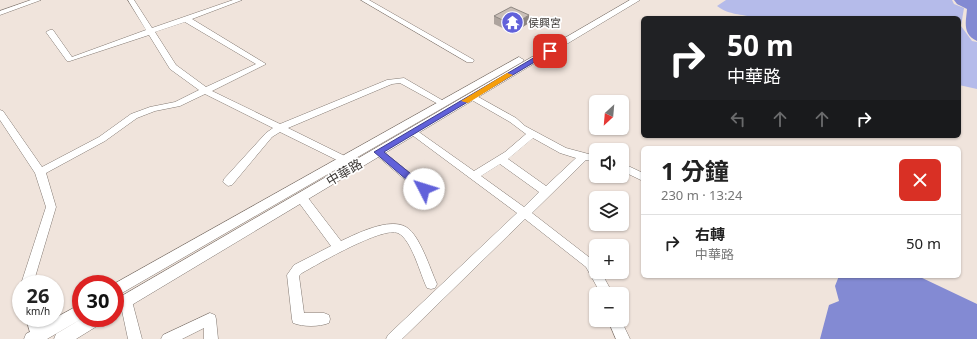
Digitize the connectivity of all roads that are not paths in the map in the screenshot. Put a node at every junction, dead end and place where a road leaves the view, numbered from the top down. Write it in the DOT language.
graph roads {
  1 [pos="38,0"];
  2 [pos="131,0"];
  3 [pos="239,0"];
  4 [pos="364,0"];
  5 [pos="624,0"];
  6 [pos="636,0"];
  7 [pos="0,13"];
  8 [pos="186,19"];
  9 [pos="50,32"];
  10 [pos="152,32"];
  11 [pos="470,60"];
  12 [pos="205,91"];
  13 [pos="473,97"];
  14 [pos="443,103"];
  15 [pos="0,113"];
  16 [pos="280,128"];
  17 [pos="413,132"];
  18 [pos="533,134"];
  19 [pos="378,152"];
  20 [pos="584,156"];
  21 [pos="589,157"];
  22 [pos="501,158"];
  23 [pos="343,160"];
  24 [pos="355,165"];
  25 [pos="629,171"];
  26 [pos="40,172"];
  27 [pos="474,176"];
  28 [pos="641,176"];
  29 [pos="228,182"];
  30 [pos="546,192"];
  31 [pos="301,197"];
  32 [pos="435,198"];
  33 [pos="524,213"];
  34 [pos="339,248"];
  35 [pos="30,275"];
  36 [pos="431,284"];
  37 [pos="124,286"];
  38 [pos="603,287"];
  39 [pos="126,301"];
  40 [pos="72,316"];
  41 [pos="324,319"];
  42 [pos="33,327"];
  43 [pos="82,327"];
  44 [pos="617,327"];
  45 [pos="34,338"];
  46 [pos="62,339"];
  47 [pos="135,339"];
  48 [pos="168,339"];
  49 [pos="211,339"];
  50 [pos="393,339"];
  51 [pos="623,339"];
  1 -- 7 [label="street"];
  2 -- 10 [label="street"];
  3 -- 8 [label="street"];
  4 -- 11 [label="street"];
  5 -- 14 [label="main road, 中華路"];
  6 -- 13 [label="main road, 中華路"];
  8 -- 10 [label="street"];
  8 -- 12 [label="street"];
  9 -- 10 [label="street"];
  10 -- 12 [label="street"];
  12 -- 16 [label="street"];
  12 -- 26 [label="street"];
  13 -- 17 [label="main road, 中華路"];
  13 -- 18 [label="street"];
  14 -- 16 [label="street"];
  14 -- 23 [label="main road, 中華路"];
  15 -- 26 [label="street"];
  16 -- 23 [label="street"];
  16 -- 29 [label="street"];
  17 -- 19 [label="main road, 中華路"];
  17 -- 27 [label="street"];
  18 -- 20 [label="street"];
  18 -- 22 [label="street"];
  19 -- 24 [label="main road, 中華路"];
  19 -- 32 [label="street"];
  20 -- 21 [label="street"];
  20 -- 30 [label="street"];
  22 -- 27 [label="street"];
  22 -- 30 [label="street"];
  23 -- 24 [label="street"];
  23 -- 37 [label="main road, 中華路"];
  24 -- 31 [label="main road, 中華路"];
  25 -- 28 [label="street"];
  26 -- 35 [label="street"];
  27 -- 33 [label="street"];
  30 -- 33 [label="street"];
  31 -- 34 [label="street"];
  31 -- 39 [label="main road, 中華路"];
  33 -- 38 [label="street"];
  33 -- 50 [label="street"];
  34 -- 36 [label="street"];
  34 -- 41 [label="street"];
  39 -- 47 [label="street"];
  40 -- 45 [label="main road"];
  42 -- 45 [label="street"];
  43 -- 46 [label="main road"];
  44 -- 51 [label="street"];
  48 -- 49 [label="street"];
}
